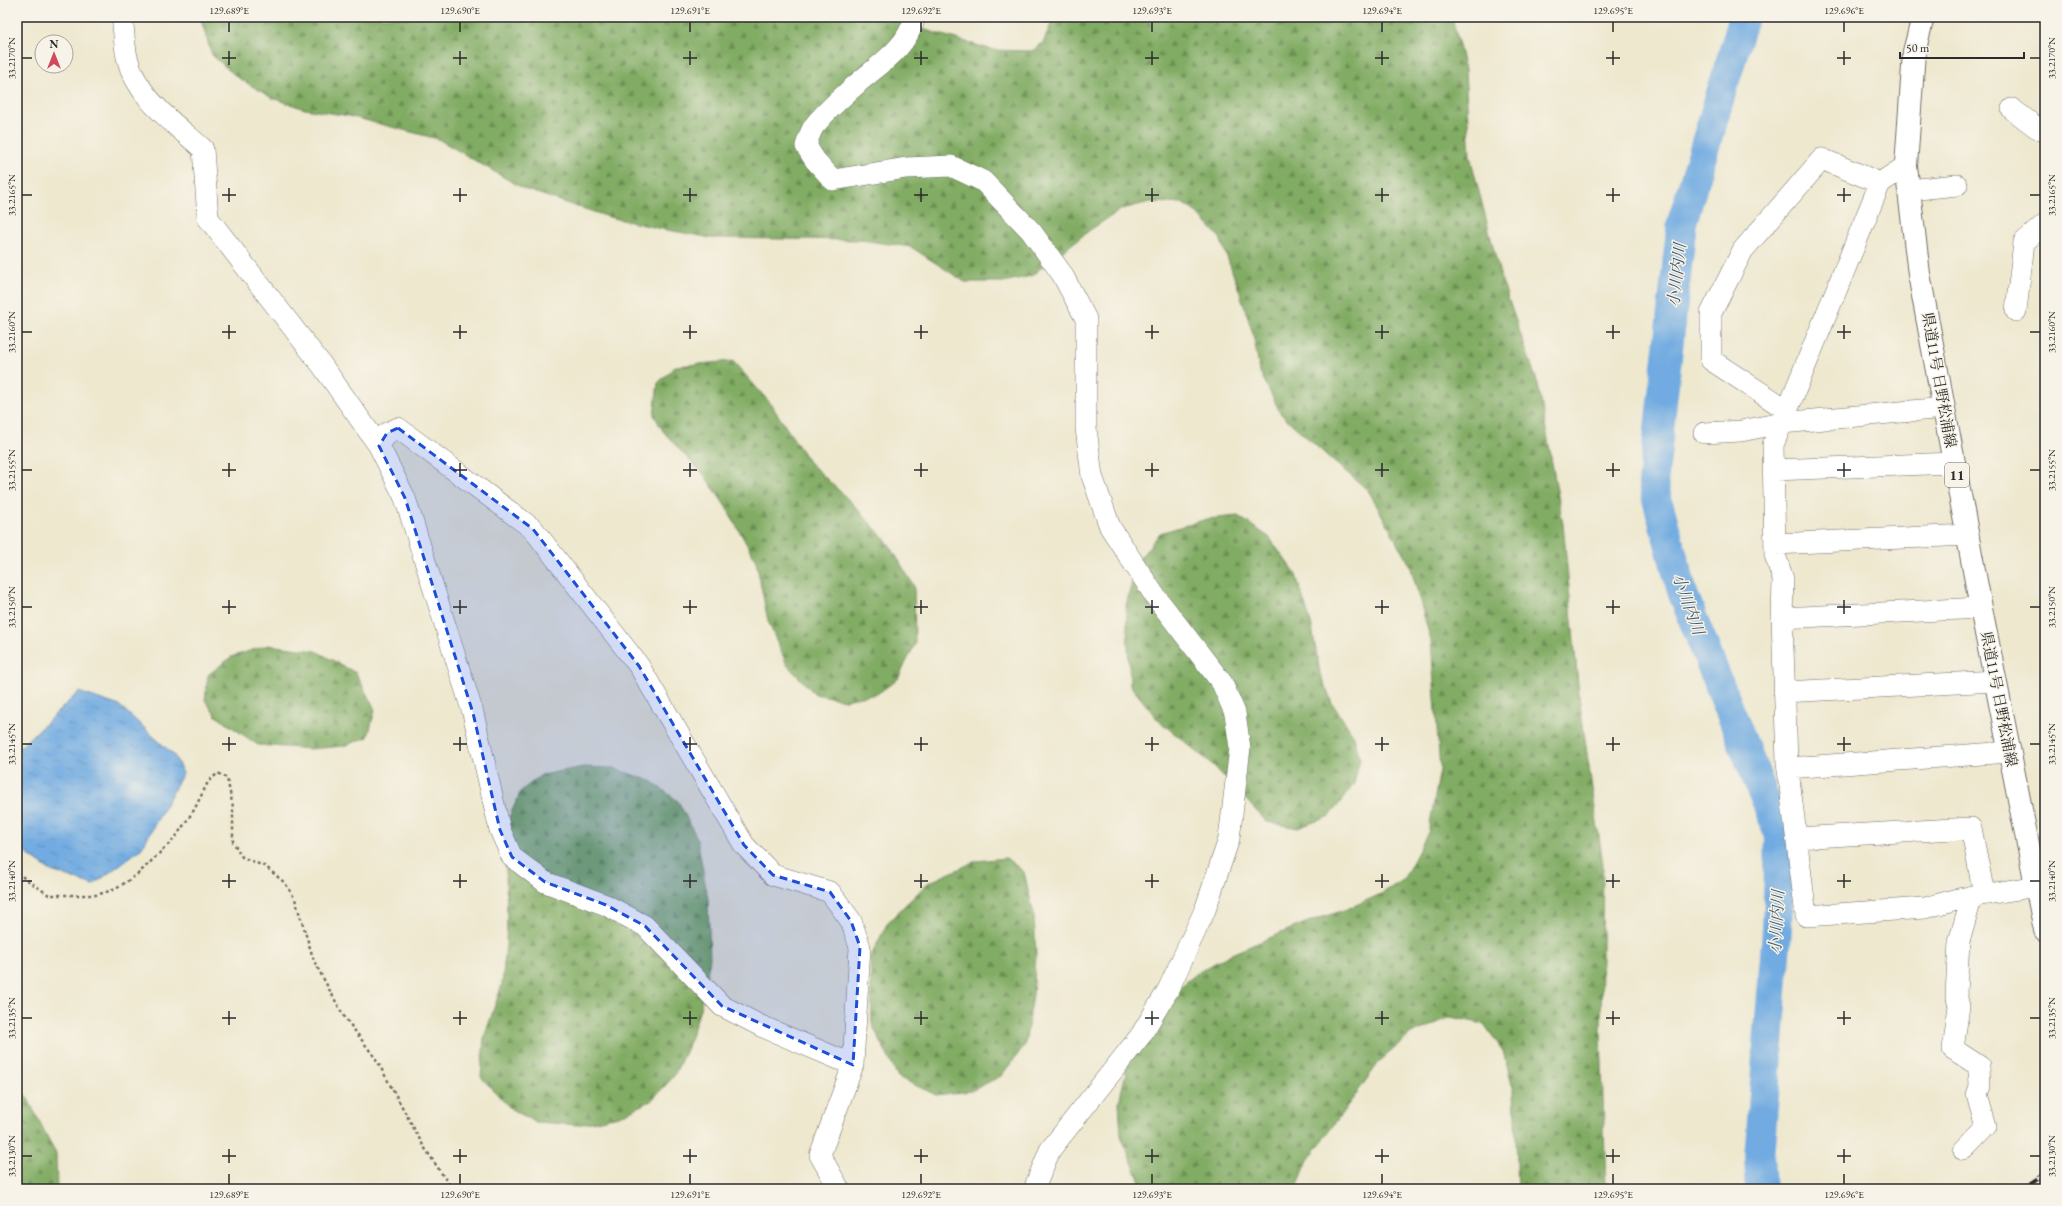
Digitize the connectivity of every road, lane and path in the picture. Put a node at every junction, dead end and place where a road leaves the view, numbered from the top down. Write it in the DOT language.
graph roads {
  1 [pos="122,17"];
  2 [pos="915,17"];
  3 [pos="1923,17"];
  4 [pos="2012,109"];
  5 [pos="2045,125"];
  6 [pos="1906,166"];
  7 [pos="1880,183"];
  8 [pos="1956,185"];
  9 [pos="1908,190"];
  10 [pos="2045,224"];
  11 [pos="2016,312"];
  12 [pos="1944,408"];
  13 [pos="1785,417"];
  14 [pos="1704,433"];
  15 [pos="379,446"];
  16 [pos="1954,463"];
  17 [pos="1774,470"];
  18 [pos="1968,535"];
  19 [pos="1775,544"];
  20 [pos="1981,608"];
  21 [pos="1782,618"];
  22 [pos="1996,681"];
  23 [pos="1784,692"];
  24 [pos="2010,752"];
  25 [pos="1788,768"];
  26 [pos="1796,838"];
  27 [pos="17,873"];
  28 [pos="2039,879"];
  29 [pos="1978,895"];
  30 [pos="2045,930"];
  31 [pos="853,1065"];
  32 [pos="1964,1150"];
  33 [pos="452,1189"];
  34 [pos="839,1189"];
  35 [pos="1036,1189"];
  1 -- 15 [label="street"];
  2 -- 35 [label="street"];
  3 -- 6 [label="main road, 県道11号 日野松浦線 / 11"];
  4 -- 5 [label="street"];
  6 -- 7 [label="street"];
  6 -- 9 [label="main road, 県道11号 日野松浦線 / 11"];
  7 -- 13 [label="street"];
  7 -- 13 [label="street"];
  8 -- 9 [label="street"];
  9 -- 12 [label="main road, 県道11号 日野松浦線 / 11"];
  10 -- 11 [label="street"];
  12 -- 13 [label="street"];
  12 -- 16 [label="main road, 県道11号 日野松浦線 / 11"];
  13 -- 14 [label="street"];
  13 -- 17 [label="street"];
  15 -- 31 [label="street"];
  15 -- 31 [label="street"];
  16 -- 17 [label="street"];
  16 -- 18 [label="main road, 県道11号 日野松浦線 / 11"];
  17 -- 19 [label="street"];
  18 -- 19 [label="street"];
  18 -- 20 [label="main road, 県道11号 日野松浦線 / 11"];
  19 -- 21 [label="street"];
  20 -- 21 [label="street"];
  20 -- 22 [label="main road, 県道11号 日野松浦線 / 11"];
  21 -- 23 [label="street"];
  22 -- 23 [label="street"];
  22 -- 24 [label="main road, 県道11号 日野松浦線 / 11"];
  23 -- 25 [label="street"];
  24 -- 25 [label="street"];
  24 -- 28 [label="main road, 県道11号 日野松浦線 / 11"];
  25 -- 26 [label="street"];
  26 -- 29 [label="street"];
  26 -- 29 [label="street"];
  27 -- 33 [label="path"];
  28 -- 29 [label="street"];
  28 -- 30 [label="main road, 県道11号 日野松浦線 / 11"];
  29 -- 32 [label="street"];
  31 -- 34 [label="street"];
}
